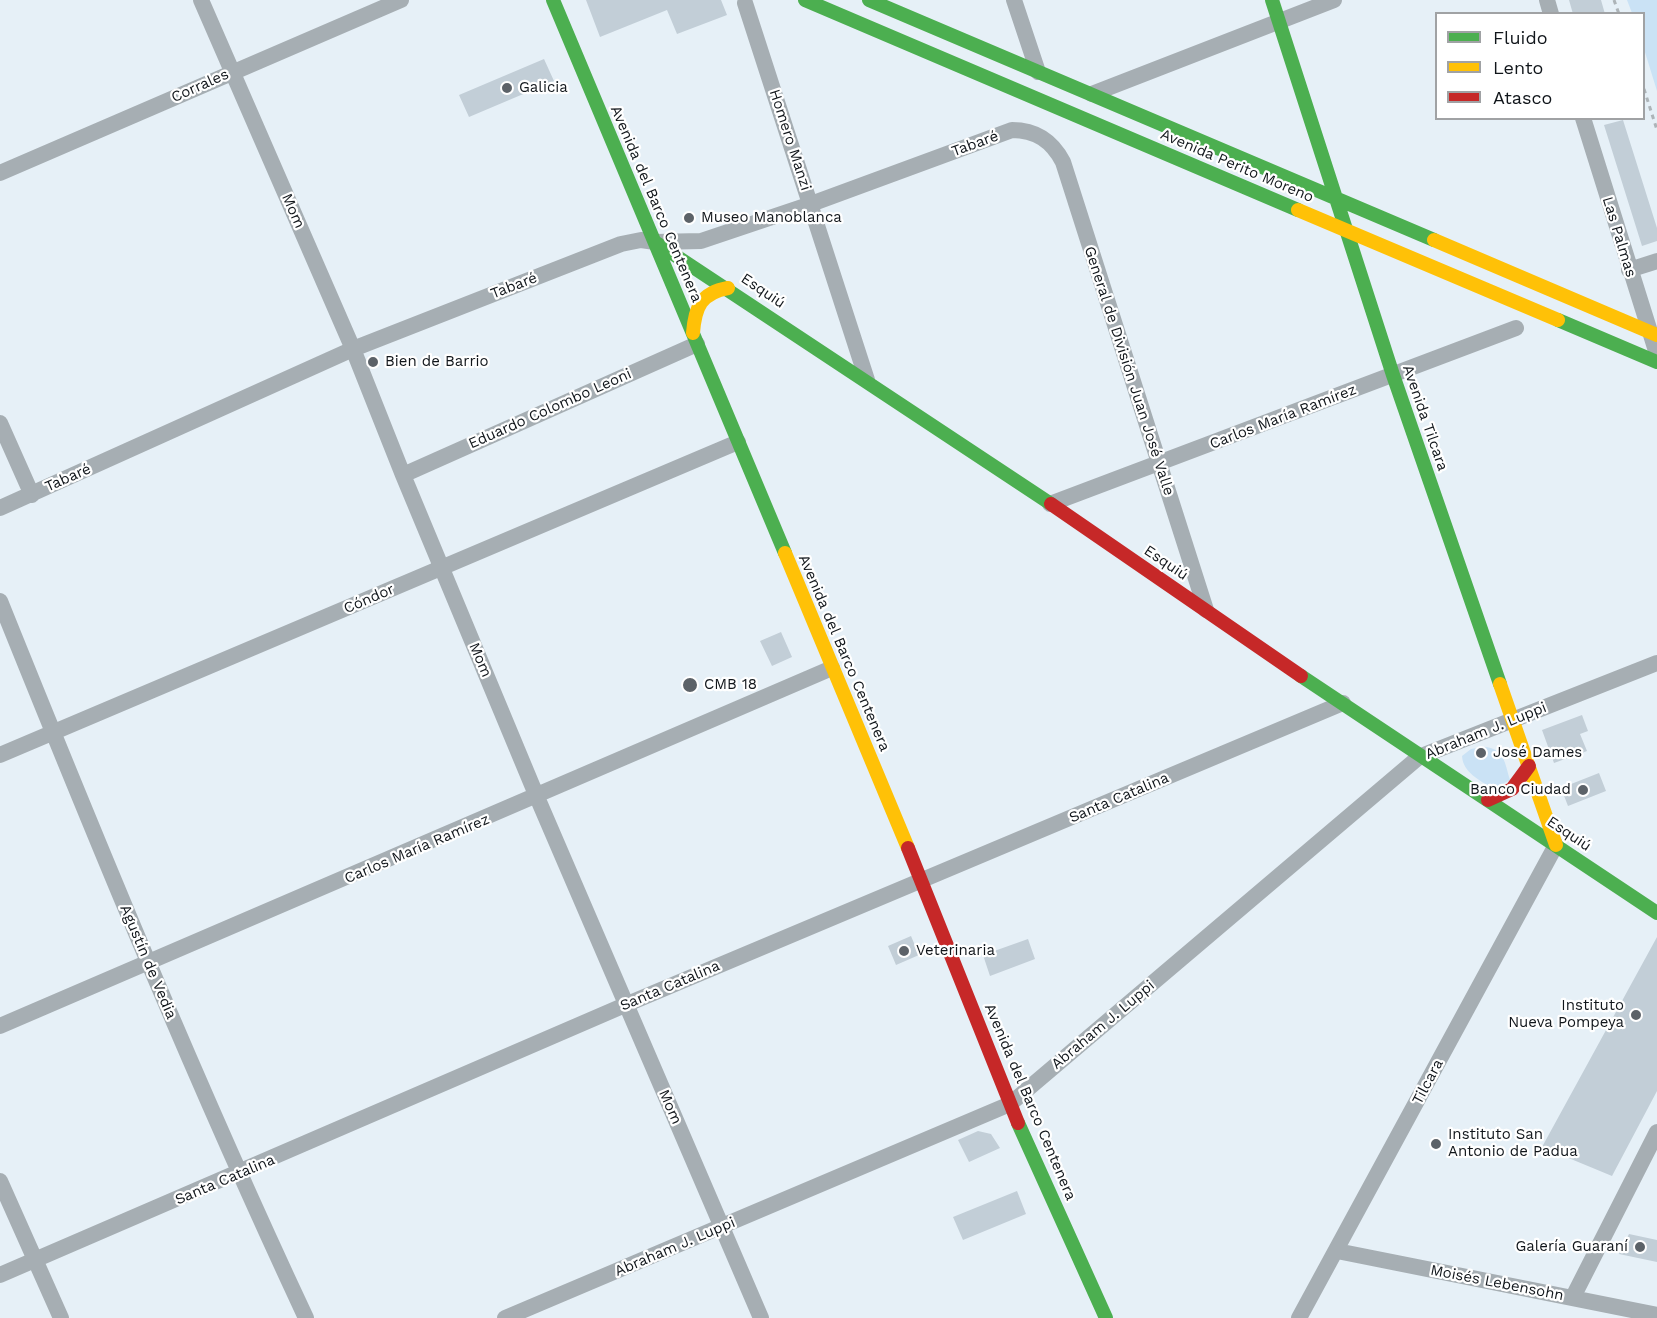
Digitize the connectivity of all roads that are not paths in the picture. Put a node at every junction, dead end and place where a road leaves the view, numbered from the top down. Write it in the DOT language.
graph roads {
  1 [pos="201,0"];
  2 [pos="401,0"];
  3 [pos="553,0"];
  4 [pos="805,0"];
  5 [pos="869,0"];
  6 [pos="1014,0"];
  7 [pos="1272,0"];
  8 [pos="1334,0"];
  9 [pos="745,3"];
  10 [pos="1279,22"];
  11 [pos="232,72"];
  12 [pos="1038,72"];
  13 [pos="1092,94"];
  14 [pos="1584,120"];
  15 [pos="1044,138"];
  16 [pos="0,173"];
  17 [pos="1334,197"];
  18 [pos="812,204"];
  19 [pos="1346,230"];
  20 [pos="655,242"];
  21 [pos="1657,261"];
  22 [pos="1629,270"];
  23 [pos="728,288"];
  24 [pos="1516,327"];
  25 [pos="1653,334"];
  26 [pos="695,339"];
  27 [pos="353,349"];
  28 [pos="1657,354"];
  29 [pos="1657,362"];
  30 [pos="1393,375"];
  31 [pos="867,381"];
  32 [pos="0,423"];
  33 [pos="738,442"];
  34 [pos="1158,465"];
  35 [pos="403,475"];
  36 [pos="32,495"];
  37 [pos="1050,504"];
  38 [pos="0,508"];
  39 [pos="441,568"];
  40 [pos="0,601"];
  41 [pos="1206,609"];
  42 [pos="1657,663"];
  43 [pos="832,668"];
  44 [pos="1343,704"];
  45 [pos="1512,720"];
  46 [pos="53,732"];
  47 [pos="0,754"];
  48 [pos="1419,757"];
  49 [pos="1528,766"];
  50 [pos="537,797"];
  51 [pos="1488,800"];
  52 [pos="1556,844"];
  53 [pos="922,881"];
  54 [pos="1657,913"];
  55 [pos="148,963"];
  56 [pos="625,1005"];
  57 [pos="0,1026"];
  58 [pos="1010,1104"];
  59 [pos="1657,1132"];
  60 [pos="239,1174"];
  61 [pos="0,1181"];
  62 [pos="722,1227"];
  63 [pos="1336,1251"];
  64 [pos="35,1260"];
  65 [pos="0,1275"];
  66 [pos="1572,1297"];
  67 [pos="1657,1315"];
  68 [pos="61,1318"];
  69 [pos="306,1318"];
  70 [pos="505,1318"];
  71 [pos="761,1318"];
  72 [pos="1106,1318"];
  73 [pos="1299,1318"];
  1 -- 11 [label="street, Mom"];
  2 -- 11 [label="street, Corrales"];
  3 -- 20 [label="main road, Avenida del Barco Centenera"];
  4 -- 19 [label="main road, Avenida Perito Moreno"];
  5 -- 12 [label="main road, Avenida Perito Moreno"];
  6 -- 12 [label="street"];
  7 -- 10 [label="main road, Avenida Tilcara"];
  8 -- 10 [label="street"];
  9 -- 18 [label="street, Homero Manzi"];
  10 -- 13 [label="street"];
  10 -- 17 [label="main road, Avenida Tilcara"];
  11 -- 16 [label="street, Corrales"];
  11 -- 27 [label="street, Mom"];
  12 -- 13 [label="main road, Avenida Perito Moreno"];
  13 -- 17 [label="main road, Avenida Perito Moreno"];
  14 -- 22 [label="street, Las Palmas"];
  15 -- 18 [label="street, Tabaré"];
  15 -- 34 [label="street, General de División Juan José Valle"];
  17 -- 19 [label="main road, Avenida Tilcara"];
  17 -- 25 [label="main road, Avenida Perito Moreno"];
  18 -- 20 [label="street, Tabaré"];
  18 -- 31 [label="street, Homero Manzi"];
  19 -- 29 [label="main road, Avenida Perito Moreno"];
  19 -- 30 [label="main road, Avenida Tilcara"];
  20 -- 23 [label="main road, Esquiú"];
  20 -- 26 [label="main road, Avenida del Barco Centenera"];
  20 -- 27 [label="street, Tabaré"];
  21 -- 22 [label="street"];
  22 -- 25 [label="street, Las Palmas"];
  23 -- 26 [label="main road"];
  23 -- 31 [label="main road, Esquiú"];
  24 -- 30 [label="street, Carlos María Ramírez"];
  25 -- 28 [label="street, Las Palmas"];
  26 -- 33 [label="main road, Avenida del Barco Centenera"];
  26 -- 35 [label="street, Eduardo Colombo Leoni"];
  27 -- 35 [label="street, Mom"];
  27 -- 36 [label="street, Tabaré"];
  30 -- 34 [label="street, Carlos María Ramírez"];
  30 -- 45 [label="main road, Avenida Tilcara"];
  31 -- 37 [label="main road, Esquiú"];
  32 -- 36 [label="street"];
  33 -- 39 [label="street, Cóndor"];
  33 -- 43 [label="main road, Avenida del Barco Centenera"];
  34 -- 37 [label="street, Carlos María Ramírez"];
  34 -- 41 [label="street, General de División Juan José Valle"];
  35 -- 39 [label="street, Mom"];
  36 -- 38 [label="street, Tabaré"];
  37 -- 41 [label="main road, Esquiú"];
  39 -- 46 [label="street, Cóndor"];
  39 -- 50 [label="street, Mom"];
  40 -- 46 [label="street, Agustín de Vedia"];
  41 -- 44 [label="main road, Esquiú"];
  42 -- 45 [label="street, Abraham J. Luppi"];
  43 -- 50 [label="street, Carlos María Ramírez"];
  43 -- 53 [label="main road, Avenida del Barco Centenera"];
  44 -- 48 [label="main road, Esquiú"];
  44 -- 53 [label="street, Santa Catalina"];
  45 -- 48 [label="street, Abraham J. Luppi"];
  45 -- 49 [label="main road, Avenida Tilcara"];
  46 -- 47 [label="street, Cóndor"];
  46 -- 55 [label="street, Agustín de Vedia"];
  48 -- 51 [label="main road, Esquiú"];
  48 -- 58 [label="street, Abraham J. Luppi"];
  49 -- 51 [label="main road"];
  49 -- 52 [label="main road, Avenida Tilcara"];
  50 -- 55 [label="street, Carlos María Ramírez"];
  50 -- 56 [label="street, Mom"];
  51 -- 52 [label="main road, Esquiú"];
  52 -- 54 [label="main road, Esquiú"];
  52 -- 63 [label="street, Tilcara"];
  53 -- 56 [label="street, Santa Catalina"];
  53 -- 58 [label="main road, Avenida del Barco Centenera"];
  55 -- 57 [label="street, Carlos María Ramírez"];
  55 -- 60 [label="street, Agustín de Vedia"];
  56 -- 60 [label="street, Santa Catalina"];
  56 -- 62 [label="street, Mom"];
  58 -- 62 [label="street, Abraham J. Luppi"];
  58 -- 72 [label="main road, Avenida del Barco Centenera"];
  59 -- 66 [label="street"];
  60 -- 64 [label="street, Santa Catalina"];
  60 -- 69 [label="street, Agustín de Vedia"];
  61 -- 64 [label="street"];
  62 -- 70 [label="street, Abraham J. Luppi"];
  62 -- 71 [label="street, Mom"];
  63 -- 66 [label="street, Moisés Lebensohn"];
  63 -- 73 [label="street, Tilcara"];
  64 -- 65 [label="street, Santa Catalina"];
  64 -- 68 [label="street"];
  66 -- 67 [label="street, Moisés Lebensohn"];
}
